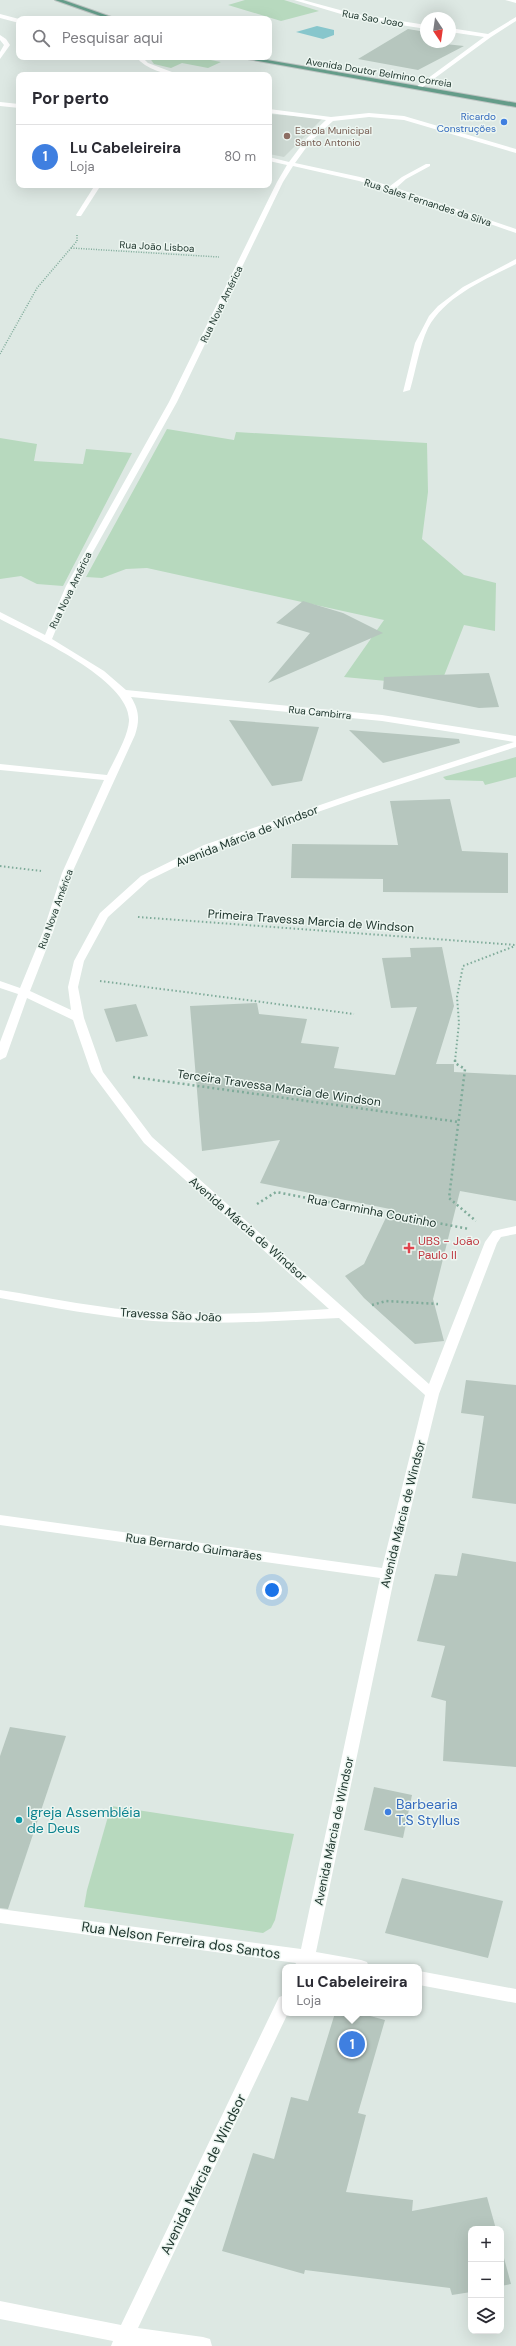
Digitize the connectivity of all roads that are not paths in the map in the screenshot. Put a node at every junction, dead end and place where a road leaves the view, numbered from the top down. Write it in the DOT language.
graph roads {
  1 [pos="59,0"];
  2 [pos="297,0"];
  3 [pos="508,0"];
  4 [pos="516,1"];
  5 [pos="0,16"];
  6 [pos="105,16"];
  7 [pos="516,19"];
  8 [pos="16,20"];
  9 [pos="516,23"];
  10 [pos="508,24"];
  11 [pos="420,26"];
  12 [pos="456,31"];
  13 [pos="489,36"];
  14 [pos="0,37"];
  15 [pos="0,57"];
  16 [pos="142,60"];
  17 [pos="257,60"];
  18 [pos="169,72"];
  19 [pos="418,88"];
  20 [pos="0,104"];
  21 [pos="516,105"];
  22 [pos="16,106"];
  23 [pos="272,111"];
  24 [pos="331,119"];
  25 [pos="516,151"];
  26 [pos="272,161"];
  27 [pos="290,164"];
  28 [pos="428,165"];
  29 [pos="96,188"];
  30 [pos="392,188"];
  31 [pos="79,215"];
  32 [pos="516,231"];
  33 [pos="516,261"];
  34 [pos="406,390"];
  35 [pos="0,615"];
  36 [pos="47,640"];
  37 [pos="123,693"];
  38 [pos="516,739"];
  39 [pos="516,744"];
  40 [pos="0,767"];
  41 [pos="111,778"];
  42 [pos="0,984"];
  43 [pos="25,992"];
  44 [pos="78,1018"];
  45 [pos="0,1057"];
  46 [pos="516,1230"];
  47 [pos="0,1294"];
  48 [pos="342,1313"];
  49 [pos="432,1394"];
  50 [pos="0,1520"];
  51 [pos="388,1574"];
  52 [pos="0,1916"];
  53 [pos="304,1962"];
  54 [pos="327,1964"];
  55 [pos="422,1979"];
  56 [pos="516,1996"];
  57 [pos="282,2008"];
  58 [pos="0,2310"];
  59 [pos="123,2341"];
  60 [pos="204,2346"];
  1 -- 6 [label="main road"];
  2 -- 11 [label="street, Rua Sao Joao"];
  3 -- 4 [label="street"];
  5 -- 8 [label="street"];
  7 -- 10 [label="street"];
  9 -- 10 [label="street"];
  10 -- 13 [label="street"];
  12 -- 13 [label="street"];
  13 -- 19 [label="street"];
  14 -- 15 [label="street"];
  16 -- 18 [label="street"];
  17 -- 19 [label="main road, Avenida Doutor Belmino Correia"];
  19 -- 21 [label="main road, Avenida Doutor Belmino Correia"];
  20 -- 22 [label="street"];
  23 -- 24 [label="street"];
  24 -- 25 [label="street"];
  24 -- 27 [label="street, Rua Nova América"];
  26 -- 27 [label="street, Rua Sales Fernandes da Silva"];
  27 -- 30 [label="street, Rua Sales Fernandes da Silva"];
  27 -- 36 [label="street, Rua Nova América"];
  28 -- 30 [label="street"];
  29 -- 31 [label="street"];
  30 -- 32 [label="street, Rua Sales Fernandes da Silva"];
  33 -- 34 [label="street"];
  35 -- 36 [label="street"];
  36 -- 37 [label="street, Rua Nova América"];
  37 -- 38 [label="street, Rua Cambirra"];
  37 -- 41 [label="street, Rua Nova América"];
  39 -- 44 [label="street, Avenida Márcia de Windsor"];
  40 -- 41 [label="street"];
  41 -- 43 [label="street, Rua Nova América"];
  42 -- 43 [label="street"];
  43 -- 44 [label="street"];
  43 -- 45 [label="street, Rua Nova América"];
  44 -- 48 [label="street, Avenida Márcia de Windsor"];
  46 -- 49 [label="street"];
  47 -- 48 [label="street, Travessa São João"];
  48 -- 49 [label="street, Avenida Márcia de Windsor"];
  49 -- 51 [label="street, Avenida Márcia de Windsor"];
  50 -- 51 [label="street, Rua Bernardo Guimarães"];
  51 -- 53 [label="street, Avenida Márcia de Windsor"];
  52 -- 53 [label="street, Rua Nelson Ferreira dos Santos"];
  53 -- 54 [label="street, Rua Nelson Ferreira dos Santos"];
  55 -- 56 [label="street"];
  57 -- 59 [label="street, Avenida Márcia de Windsor"];
  58 -- 59 [label="street"];
  59 -- 60 [label="street"];
}
